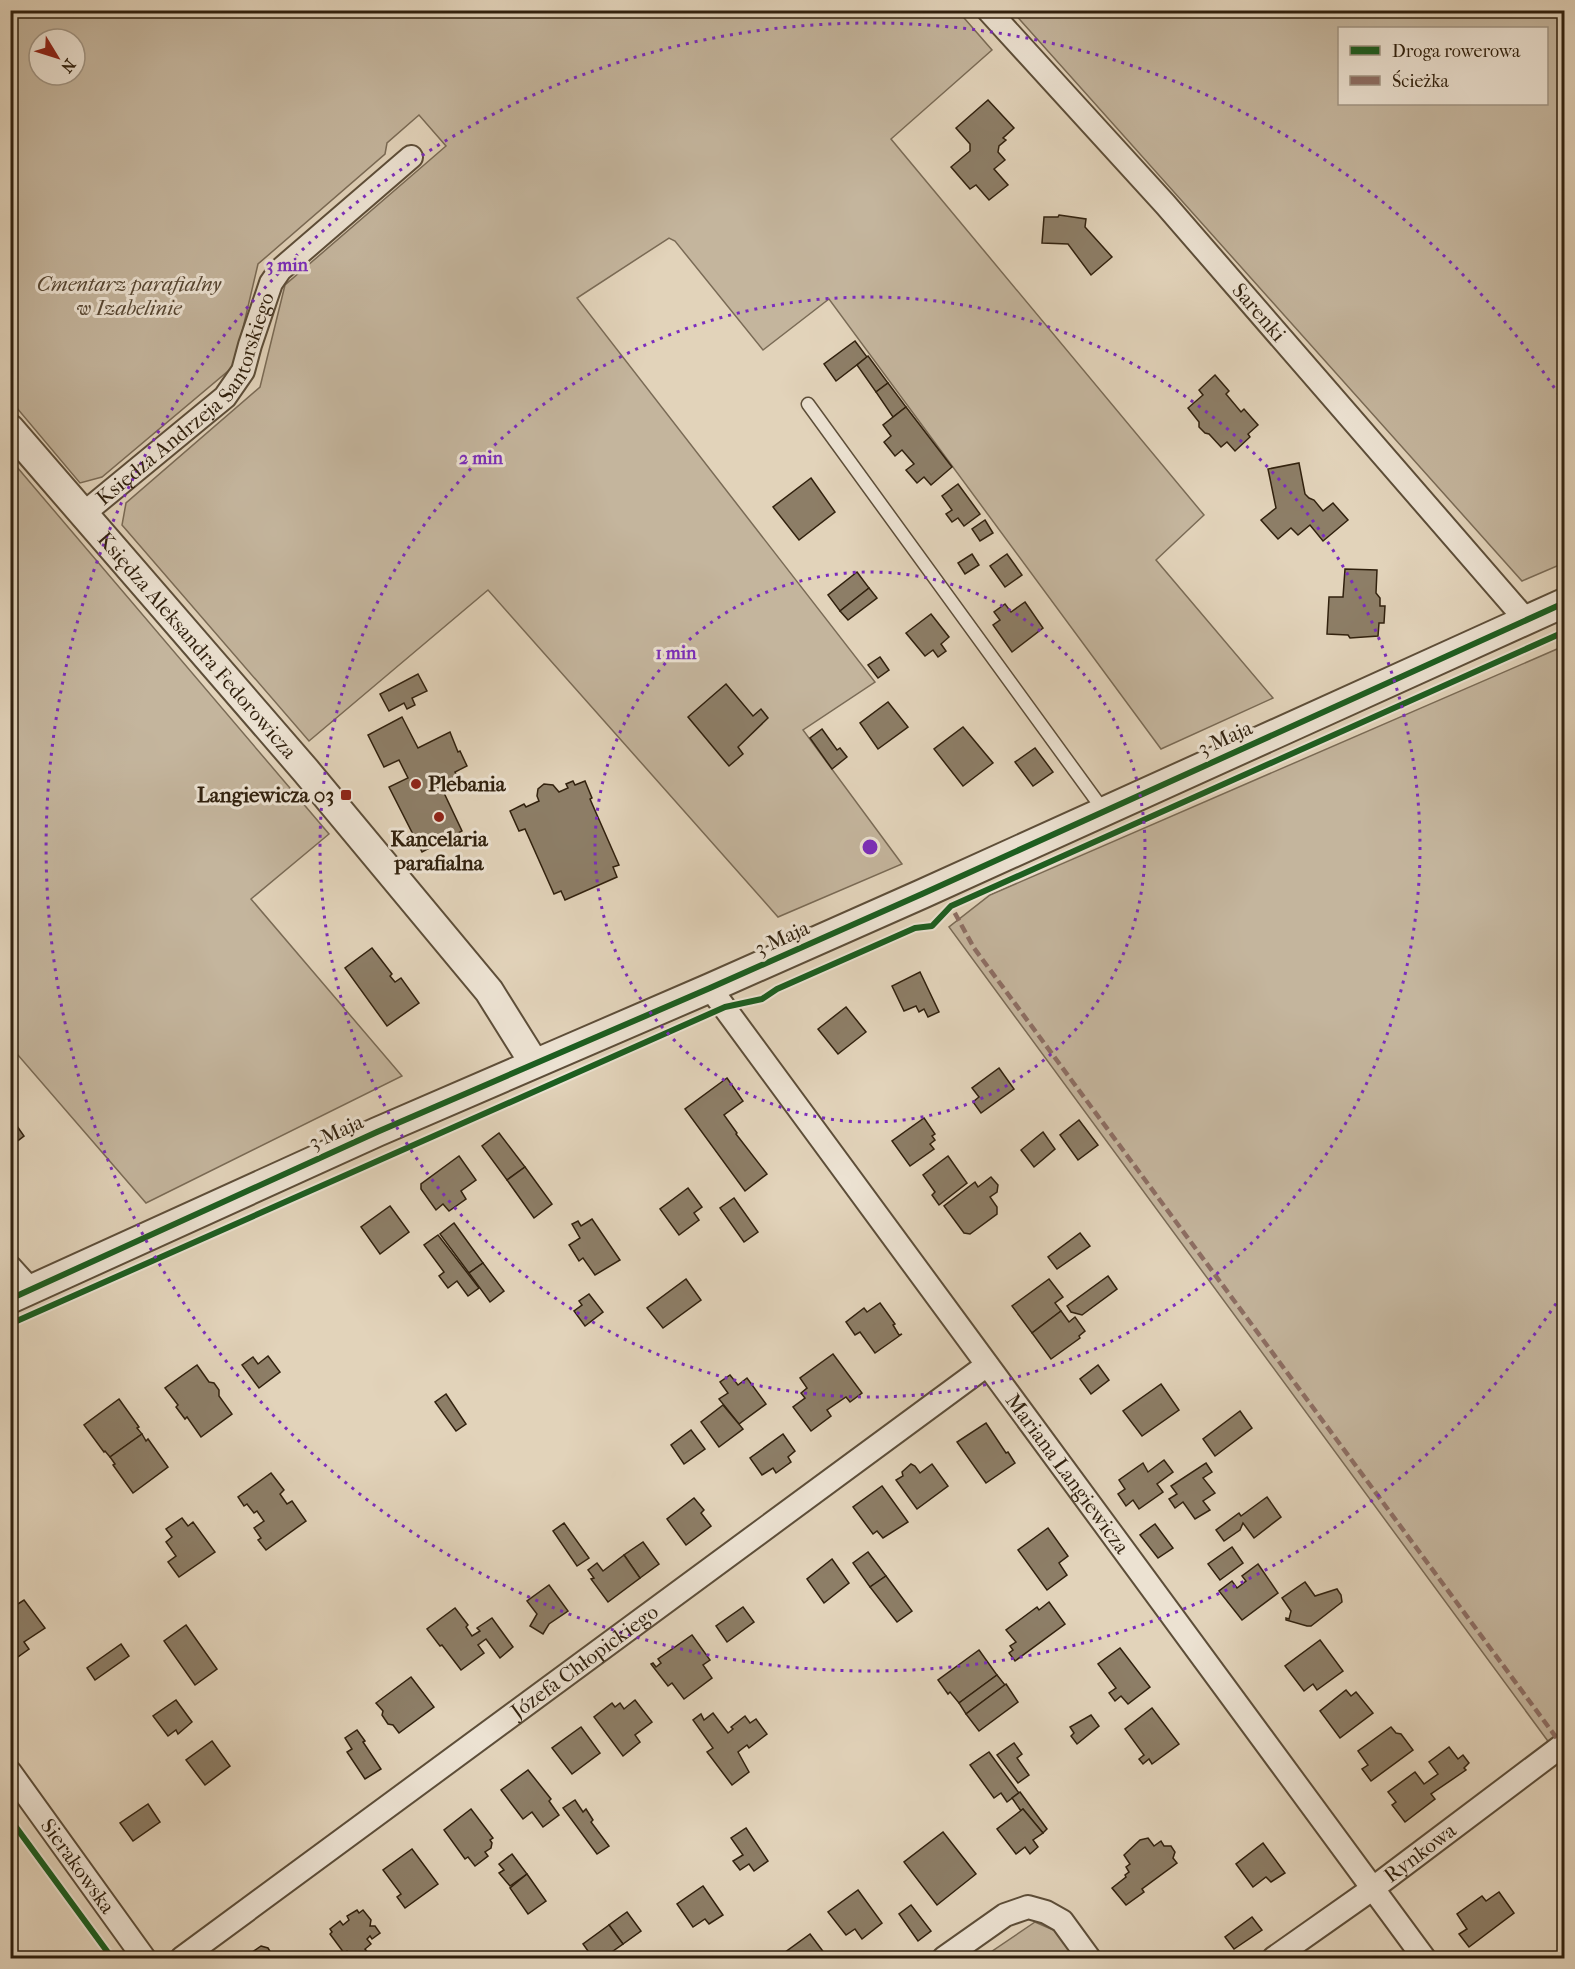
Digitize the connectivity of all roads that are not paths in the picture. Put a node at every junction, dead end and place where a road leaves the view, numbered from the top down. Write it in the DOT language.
graph roads {
  1 [pos="988,10"];
  2 [pos="411,157"];
  3 [pos="808,404"];
  4 [pos="10,429"];
  5 [pos="83,514"];
  6 [pos="1564,603"];
  7 [pos="1526,620"];
  8 [pos="1104,811"];
  9 [pos="710,988"];
  10 [pos="534,1063"];
  11 [pos="10,1267"];
  12 [pos="20,1294"];
  13 [pos="987,1365"];
  14 [pos="1563,1745"];
  15 [pos="10,1772"];
  16 [pos="1372,1889"];
  17 [pos="144,1959"];
  18 [pos="182,1959"];
  19 [pos="944,1959"];
  20 [pos="1089,1959"];
  21 [pos="1274,1959"];
  22 [pos="1424,1959"];
  1 -- 7 [label="street, Sarenki"];
  2 -- 5 [label="street, Księdza Andrzeja Santorskiego"];
  3 -- 8 [label="lane"];
  4 -- 5 [label="street, Księdza Aleksandra Fedorowicza"];
  5 -- 10 [label="street, Księdza Aleksandra Fedorowicza"];
  6 -- 7 [label="street, 3 Maja"];
  7 -- 8 [label="street, 3 Maja"];
  8 -- 9 [label="street, 3 Maja"];
  9 -- 10 [label="street, 3 Maja"];
  9 -- 13 [label="street, Mariana Langiewicza"];
  10 -- 12 [label="street, 3 Maja"];
  11 -- 12 [label="street"];
  13 -- 16 [label="street, Mariana Langiewicza"];
  13 -- 18 [label="street, Józefa Chłopickiego"];
  14 -- 16 [label="street, Rynkowa"];
  15 -- 17 [label="street, Sierakowska"];
  16 -- 21 [label="street, Rynkowa"];
  16 -- 22 [label="street, Mariana Langiewicza"];
  19 -- 20 [label="street"];
}
